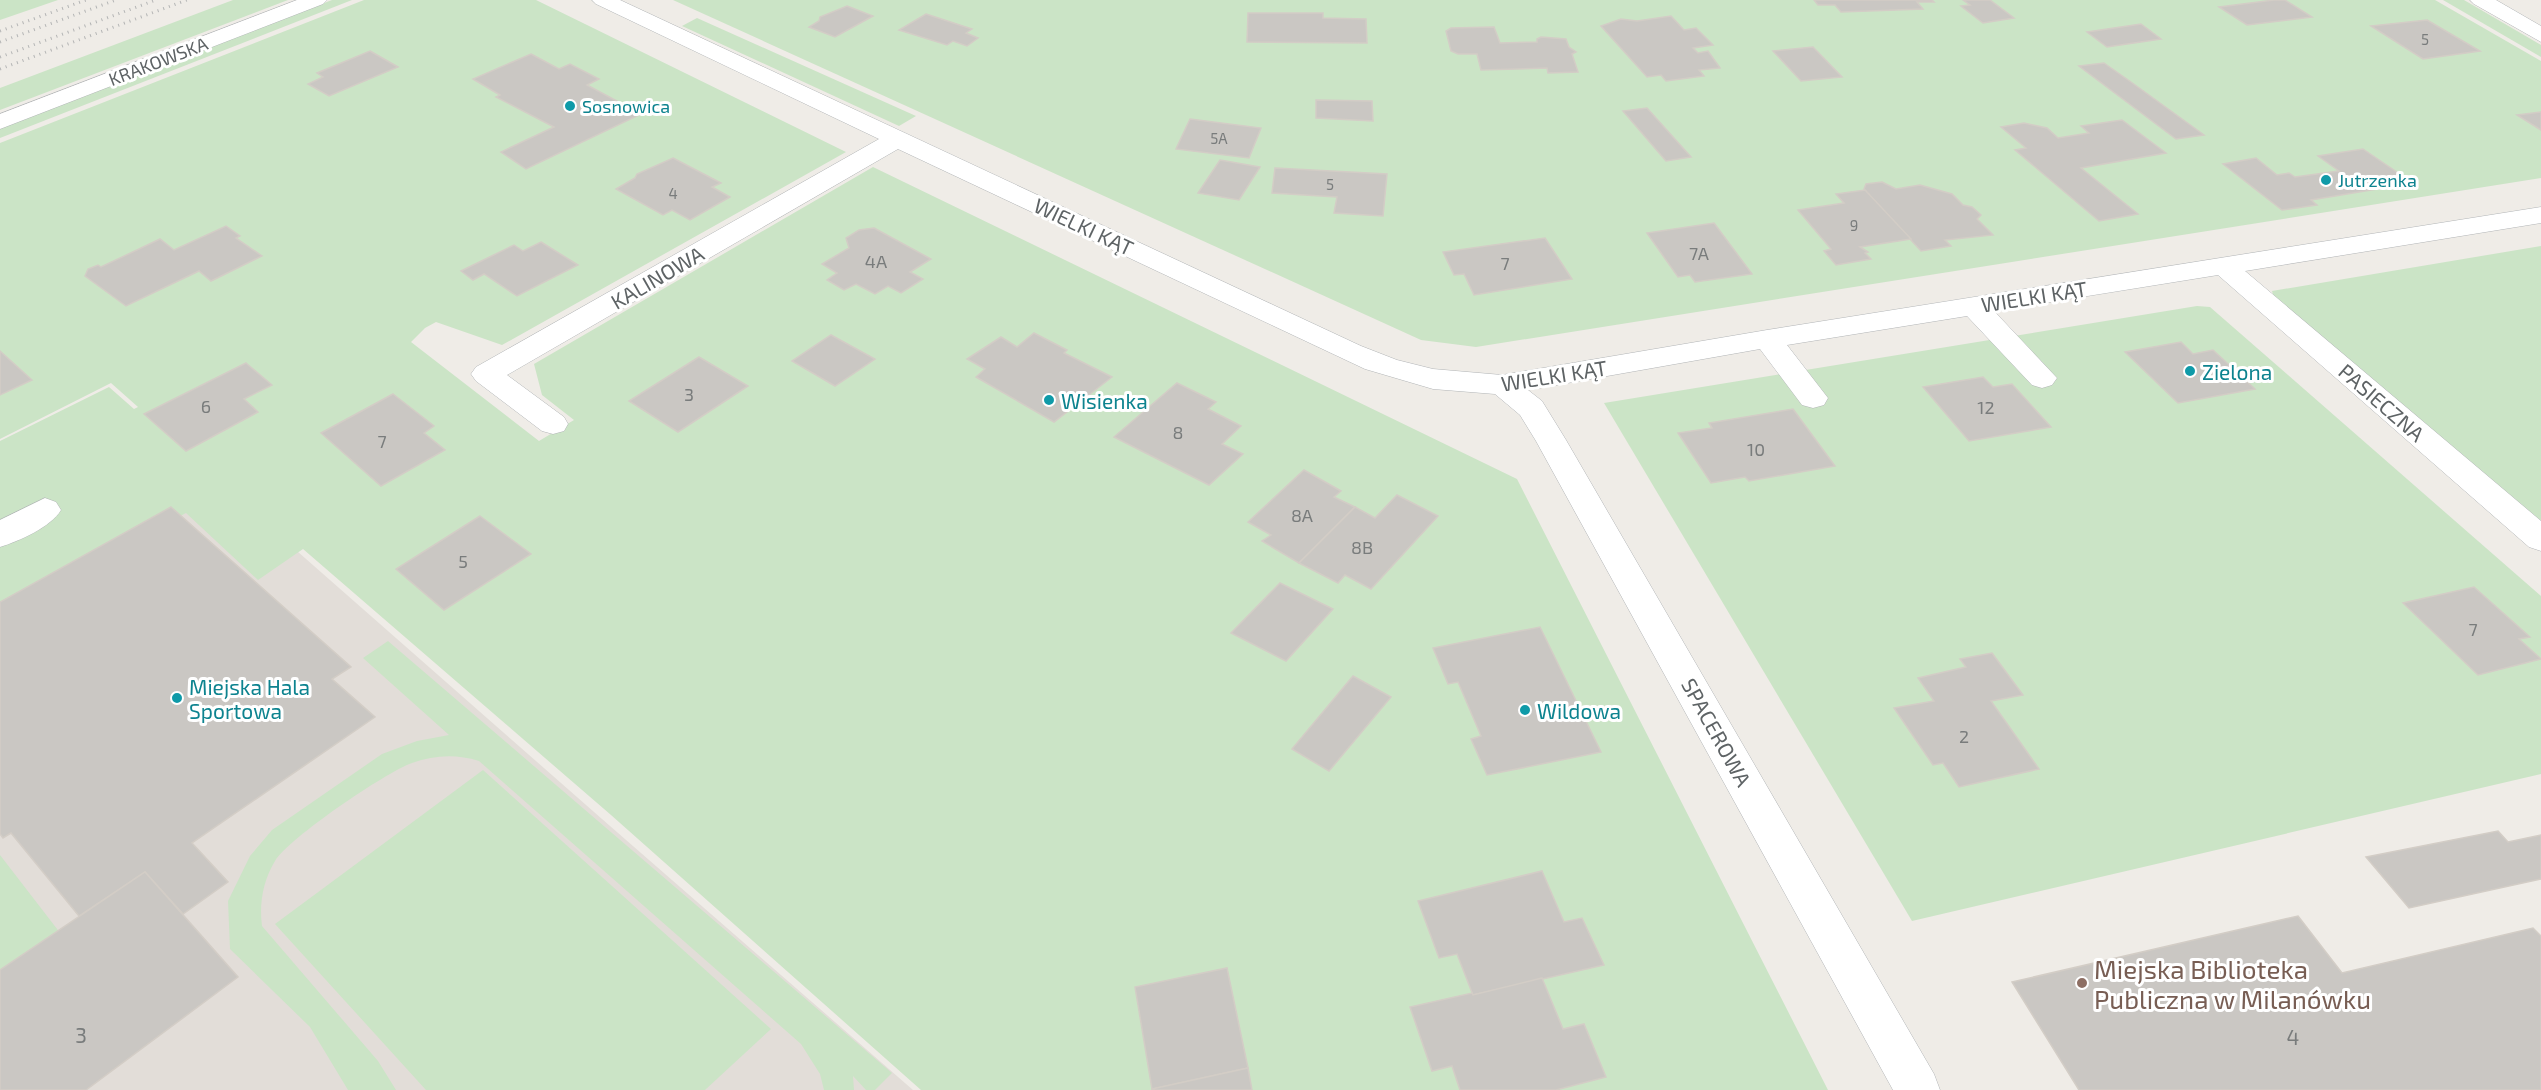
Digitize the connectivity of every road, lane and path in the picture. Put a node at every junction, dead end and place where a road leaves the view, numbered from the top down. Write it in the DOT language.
graph roads {
  1 [pos="316,0"];
  2 [pos="603,0"];
  3 [pos="2481,0"];
  4 [pos="2541,35"];
  5 [pos="0,122"];
  6 [pos="899,138"];
  7 [pos="2541,215"];
  8 [pos="2222,265"];
  9 [pos="1972,306"];
  10 [pos="1767,339"];
  11 [pos="2042,378"];
  12 [pos="1502,385"];
  13 [pos="1813,398"];
  14 [pos="553,424"];
  15 [pos="45,510"];
  16 [pos="0,535"];
  17 [pos="2541,539"];
  18 [pos="1918,1090"];
  1 -- 5 [label="street, KRAKOWSKA"];
  2 -- 6 [label="street, WIELKI KĄT"];
  3 -- 4 [label="street"];
  6 -- 12 [label="street, WIELKI KĄT"];
  6 -- 14 [label="street, KALINOWA"];
  7 -- 8 [label="street, WIELKI KĄT"];
  8 -- 9 [label="street, WIELKI KĄT"];
  8 -- 17 [label="street, PASIECZNA"];
  9 -- 10 [label="street, WIELKI KĄT"];
  9 -- 11 [label="street"];
  10 -- 12 [label="street, WIELKI KĄT"];
  10 -- 13 [label="street"];
  12 -- 18 [label="street, SPACEROWA"];
  15 -- 16 [label="street"];
}
